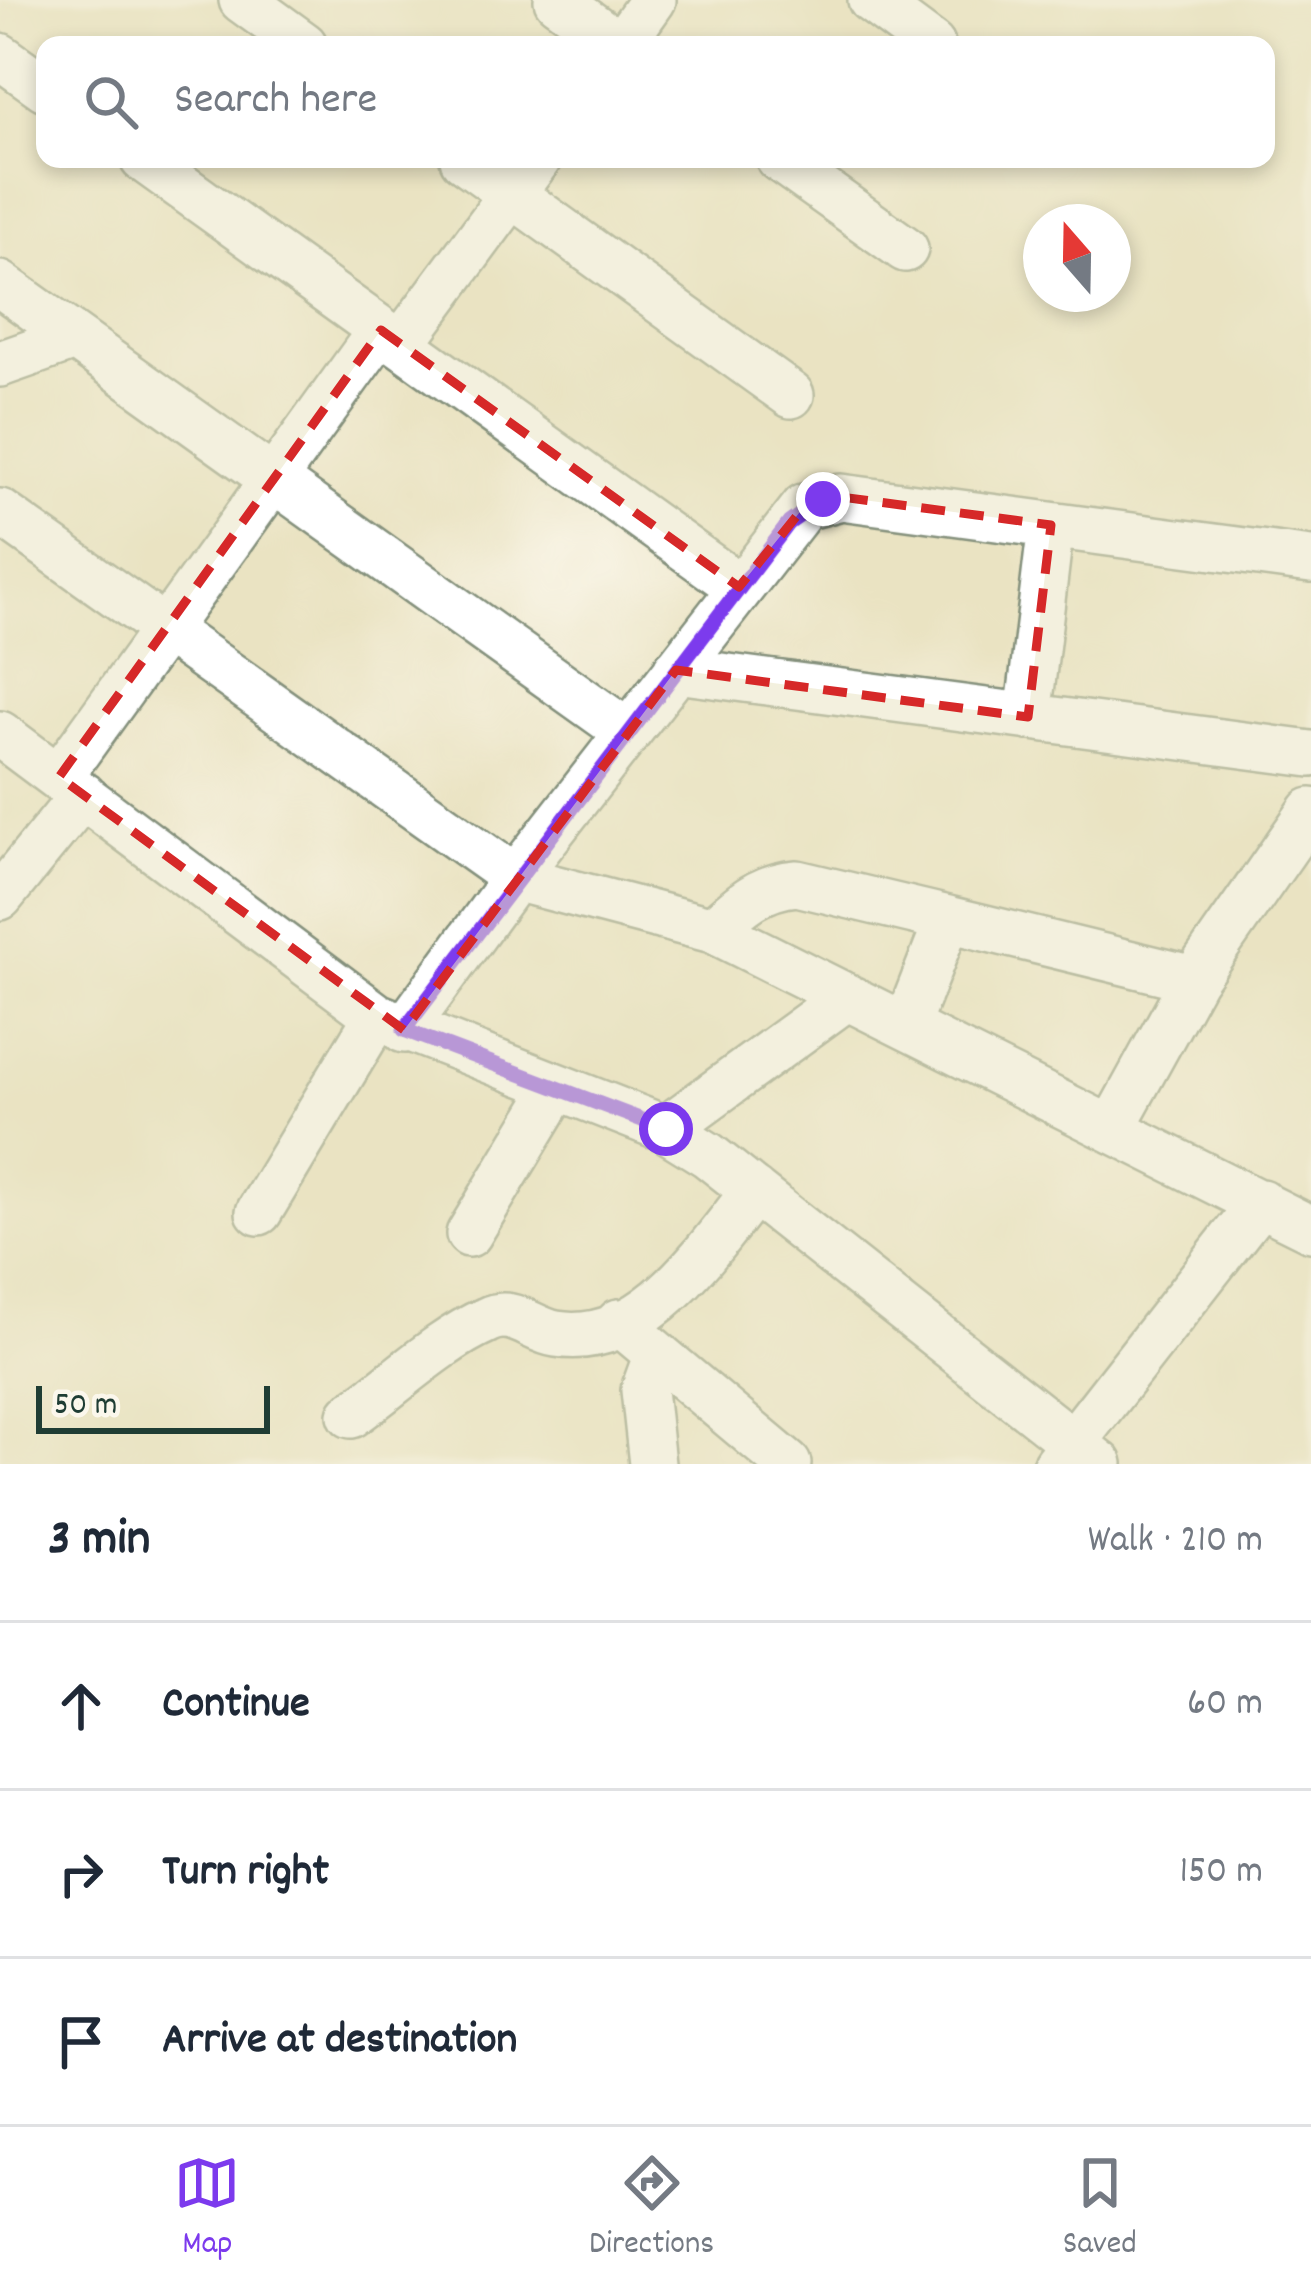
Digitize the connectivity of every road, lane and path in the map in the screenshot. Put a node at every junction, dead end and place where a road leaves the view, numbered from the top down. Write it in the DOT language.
graph roads {
  1 [pos="242,0"];
  2 [pos="557,0"];
  3 [pos="653,0"];
  4 [pos="871,0"];
  5 [pos="292,36"];
  6 [pos="607,36"];
  7 [pos="627,36"];
  8 [pos="920,36"];
  9 [pos="0,56"];
  10 [pos="36,82"];
  11 [pos="156,168"];
  12 [pos="494,168"];
  13 [pos="792,168"];
  14 [pos="525,177"];
  15 [pos="905,249"];
  16 [pos="0,284"];
  17 [pos="391,337"];
  18 [pos="74,338"];
  19 [pos="0,364"];
  20 [pos="790,395"];
  21 [pos="273,479"];
  22 [pos="0,512"];
  23 [pos="1051,525"];
  24 [pos="1311,560"];
  25 [pos="740,587"];
  26 [pos="165,628"];
  27 [pos="676,670"];
  28 [pos="1028,717"];
  29 [pos="627,732"];
  30 [pos="0,734"];
  31 [pos="1311,754"];
  32 [pos="71,786"];
  33 [pos="1311,811"];
  34 [pos="515,878"];
  35 [pos="0,897"];
  36 [pos="948,919"];
  37 [pos="713,930"];
  38 [pos="1194,979"];
  39 [pos="848,997"];
  40 [pos="390,1023"];
  41 [pos="906,1026"];
  42 [pos="557,1088"];
  43 [pos="1112,1128"];
  44 [pos="666,1129"];
  45 [pos="754,1191"];
  46 [pos="1261,1202"];
  47 [pos="259,1212"];
  48 [pos="1311,1228"];
  49 [pos="470,1234"];
  50 [pos="619,1322"];
  51 [pos="657,1354"];
  52 [pos="351,1415"];
  53 [pos="1076,1457"];
  54 [pos="652,1464"];
  55 [pos="788,1464"];
  1 -- 5 [label="street"];
  2 -- 6 [label="street"];
  3 -- 7 [label="street"];
  4 -- 8 [label="street"];
  9 -- 10 [label="street"];
  11 -- 17 [label="street"];
  12 -- 14 [label="street"];
  13 -- 15 [label="street"];
  14 -- 17 [label="street"];
  14 -- 20 [label="street"];
  16 -- 18 [label="street"];
  17 -- 21 [label="street"];
  17 -- 25 [label="street"];
  18 -- 19 [label="street"];
  18 -- 21 [label="street"];
  21 -- 26 [label="street"];
  21 -- 29 [label="street"];
  22 -- 26 [label="street"];
  23 -- 24 [label="street"];
  23 -- 25 [label="street"];
  23 -- 28 [label="street"];
  25 -- 27 [label="street"];
  26 -- 32 [label="street"];
  26 -- 34 [label="street"];
  27 -- 28 [label="street"];
  27 -- 29 [label="street"];
  28 -- 31 [label="street"];
  29 -- 34 [label="street"];
  30 -- 32 [label="street"];
  32 -- 35 [label="street"];
  32 -- 40 [label="street"];
  33 -- 38 [label="street"];
  34 -- 37 [label="street"];
  34 -- 40 [label="street"];
  36 -- 37 [label="street"];
  36 -- 38 [label="street"];
  36 -- 41 [label="street"];
  37 -- 39 [label="street"];
  38 -- 43 [label="street"];
  39 -- 41 [label="street"];
  39 -- 44 [label="street"];
  40 -- 42 [label="street"];
  40 -- 47 [label="street"];
  41 -- 43 [label="street"];
  42 -- 44 [label="street"];
  42 -- 49 [label="street"];
  43 -- 46 [label="street"];
  44 -- 45 [label="street"];
  45 -- 50 [label="street"];
  45 -- 53 [label="street"];
  46 -- 48 [label="street"];
  46 -- 53 [label="street"];
  50 -- 51 [label="street"];
  50 -- 52 [label="street"];
  51 -- 54 [label="street"];
  51 -- 55 [label="street"];
}
